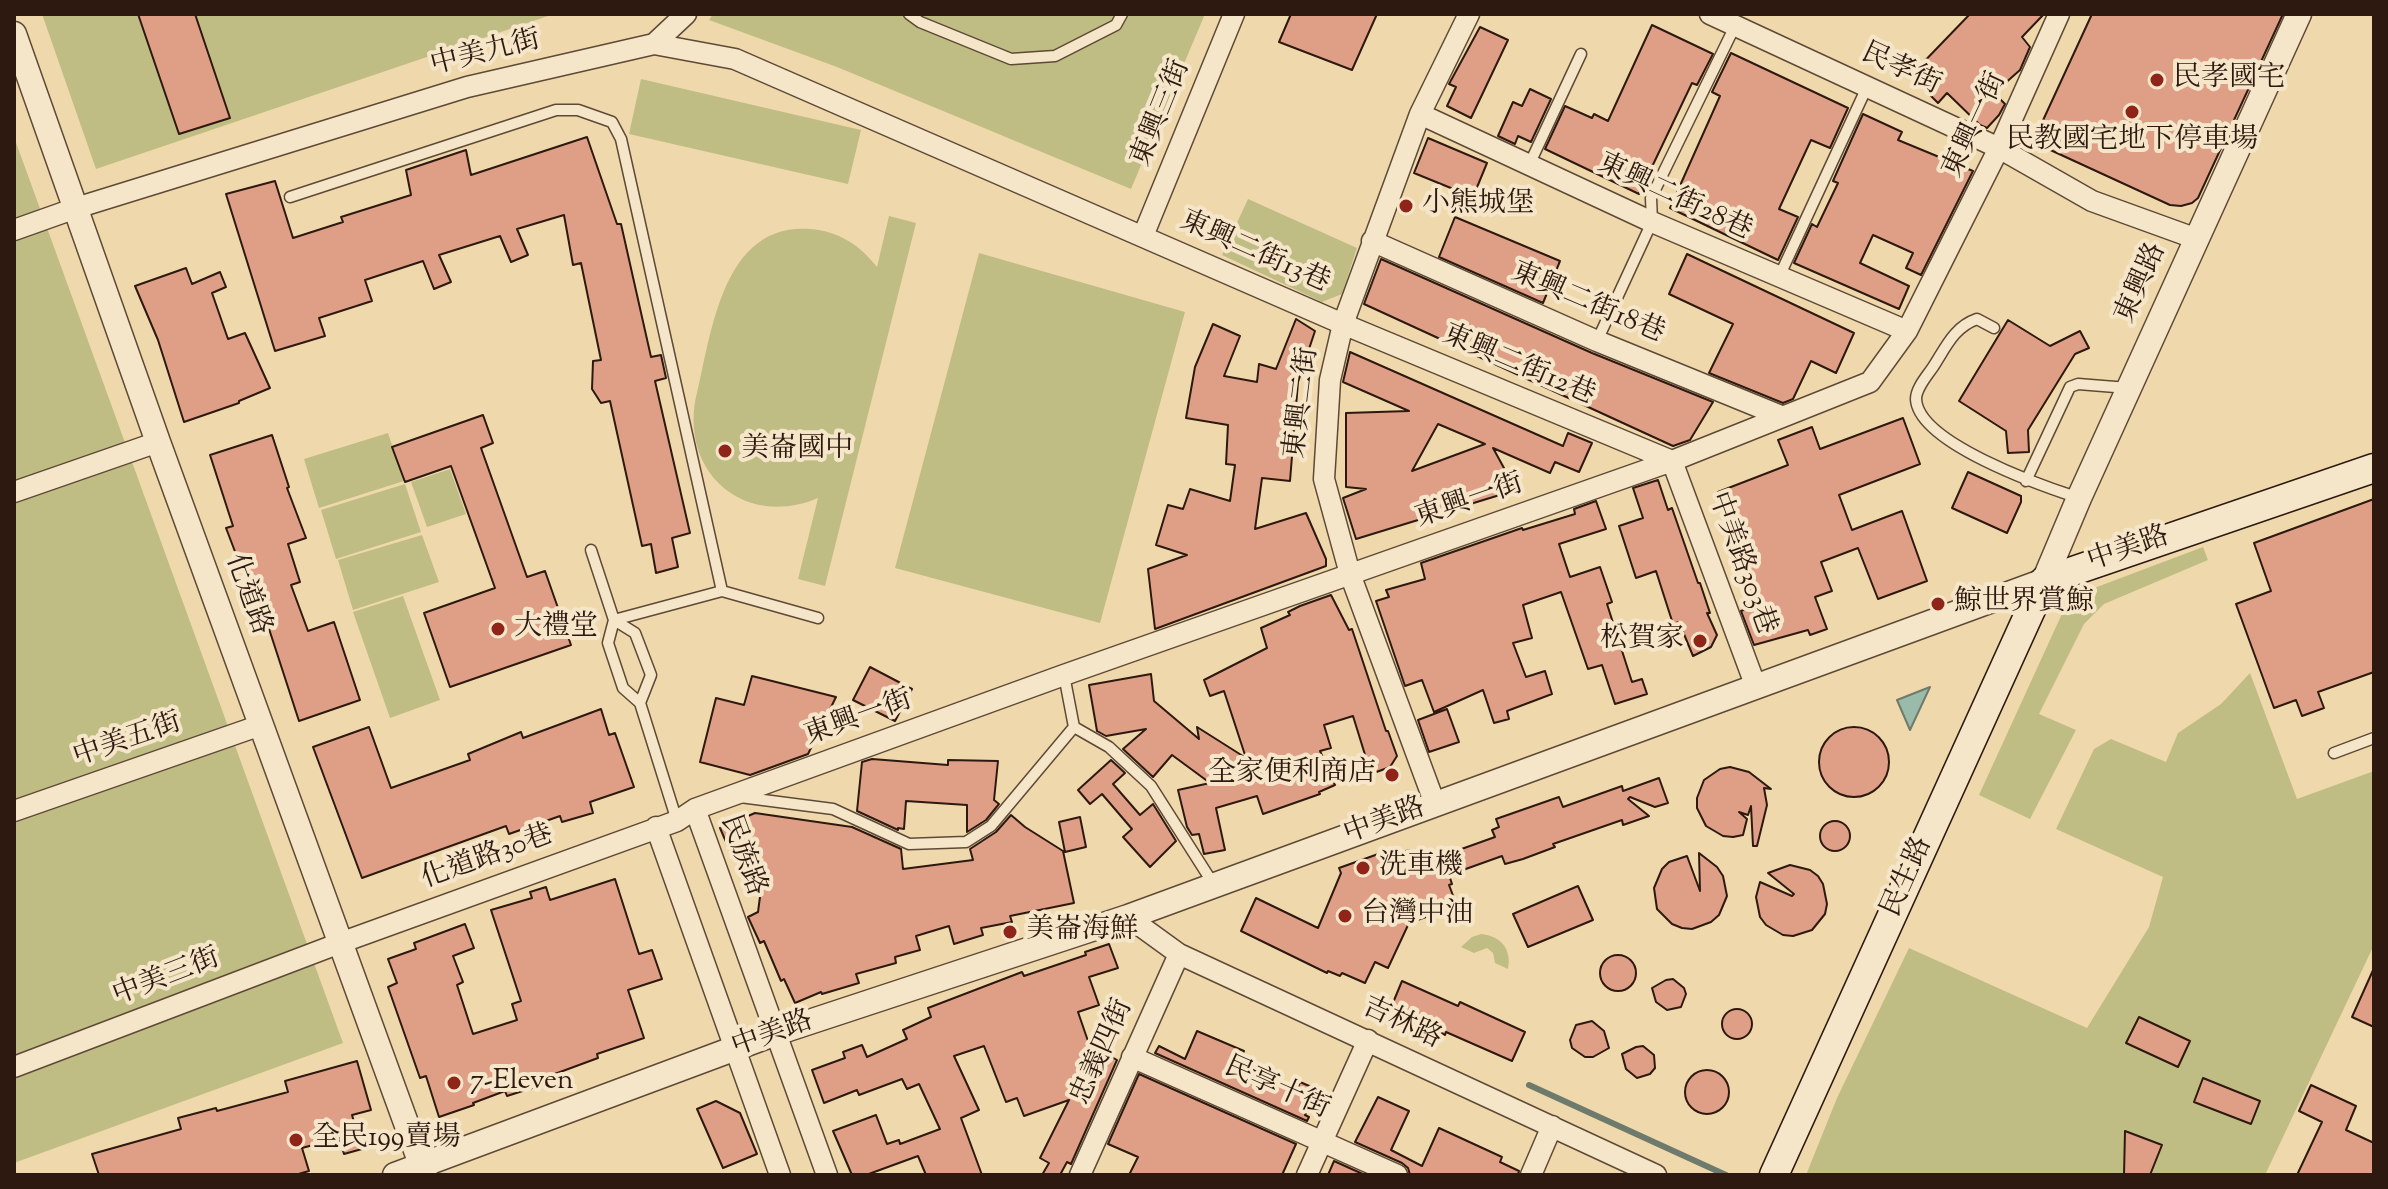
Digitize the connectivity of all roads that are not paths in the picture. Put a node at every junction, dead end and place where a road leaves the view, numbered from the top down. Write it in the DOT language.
graph roads {
  1 [pos="686,14"];
  2 [pos="909,14"];
  3 [pos="1122,14"];
  4 [pos="1234,14"];
  5 [pos="1469,14"];
  6 [pos="1710,14"];
  7 [pos="2059,14"];
  8 [pos="2299,14"];
  9 [pos="1735,26"];
  10 [pos="14,34"];
  11 [pos="654,44"];
  12 [pos="1581,54"];
  13 [pos="1868,86"];
  14 [pos="1420,114"];
  15 [pos="1999,148"];
  16 [pos="1530,163"];
  17 [pos="290,197"];
  18 [pos="76,208"];
  19 [pos="1652,222"];
  20 [pos="14,230"];
  21 [pos="1143,236"];
  22 [pos="2197,239"];
  23 [pos="1372,241"];
  24 [pos="1779,277"];
  25 [pos="1343,324"];
  26 [pos="1994,328"];
  27 [pos="1907,331"];
  28 [pos="1597,341"];
  29 [pos="2129,388"];
  30 [pos="1781,416"];
  31 [pos="158,442"];
  32 [pos="1672,461"];
  33 [pos="2374,468"];
  34 [pos="2026,481"];
  35 [pos="14,492"];
  36 [pos="2079,498"];
  37 [pos="591,550"];
  38 [pos="1350,574"];
  39 [pos="2044,581"];
  40 [pos="722,591"];
  41 [pos="818,618"];
  42 [pos="614,620"];
  43 [pos="1064,675"];
  44 [pos="1756,687"];
  45 [pos="640,703"];
  46 [pos="261,725"];
  47 [pos="1074,727"];
  48 [pos="2374,738"];
  49 [pos="2334,753"];
  50 [pos="730,796"];
  51 [pos="1435,804"];
  52 [pos="695,809"];
  53 [pos="14,811"];
  54 [pos="677,821"];
  55 [pos="656,827"];
  56 [pos="1215,886"];
  57 [pos="1128,917"];
  58 [pos="340,943"];
  59 [pos="1179,954"];
  60 [pos="776,1033"];
  61 [pos="1368,1040"];
  62 [pos="735,1049"];
  63 [pos="1132,1057"];
  64 [pos="14,1067"];
  65 [pos="1552,1126"];
  66 [pos="1322,1141"];
  67 [pos="424,1170"];
  68 [pos="1082,1174"];
  69 [pos="395,1175"];
  70 [pos="780,1175"];
  71 [pos="827,1175"];
  72 [pos="1307,1175"];
  73 [pos="1397,1175"];
  74 [pos="1531,1175"];
  75 [pos="1656,1175"];
  76 [pos="1774,1175"];
  1 -- 11 [label="street"];
  2 -- 3 [label="lane"];
  4 -- 21 [label="street, 東興三街"];
  5 -- 14 [label="street, 東興二街"];
  6 -- 9 [label="street, 民孝街"];
  7 -- 15 [label="street, 東興一街"];
  8 -- 22 [label="street, 東興路"];
  9 -- 13 [label="street, 民孝街"];
  9 -- 19 [label="lane"];
  10 -- 18 [label="street, 化道路"];
  11 -- 18 [label="street, 中美九街"];
  11 -- 21 [label="street, 中美九街"];
  12 -- 16 [label="lane"];
  13 -- 15 [label="street, 民孝街"];
  13 -- 24 [label="lane"];
  14 -- 16 [label="street, 東興二街28巷"];
  14 -- 23 [label="street, 東興二街"];
  15 -- 22 [label="street, 民孝街"];
  15 -- 27 [label="street, 東興一街"];
  16 -- 19 [label="street, 東興二街28巷"];
  17 -- 40 [label="lane"];
  18 -- 20 [label="street, 中美九街"];
  18 -- 31 [label="street, 化道路"];
  19 -- 24 [label="street, 東興二街28巷"];
  19 -- 28 [label="lane"];
  21 -- 25 [label="street, 東興二街13巷"];
  22 -- 29 [label="street, 東興路"];
  23 -- 25 [label="street, 東興二街"];
  23 -- 28 [label="street, 東興二街18巷"];
  24 -- 27 [label="street, 東興二街28巷"];
  25 -- 32 [label="street, 東興二街12巷"];
  25 -- 38 [label="street, 東興二街"];
  26 -- 34 [label="lane"];
  27 -- 30 [label="street, 東興一街"];
  28 -- 30 [label="street, 東興二街18巷"];
  29 -- 34 [label="lane"];
  29 -- 36 [label="street, 東興路"];
  30 -- 32 [label="street, 東興一街"];
  31 -- 35 [label="street"];
  31 -- 46 [label="street, 化道路"];
  32 -- 38 [label="street, 東興一街"];
  32 -- 44 [label="street, 中美路303巷"];
  33 -- 39 [label="main road, 中美路"];
  34 -- 36 [label="lane"];
  36 -- 39 [label="street, 東興路"];
  37 -- 42 [label="lane"];
  38 -- 43 [label="street, 東興一街"];
  38 -- 51 [label="street, 東興二街"];
  39 -- 44 [label="street, 中美路"];
  39 -- 76 [label="main road, 民生路"];
  40 -- 41 [label="lane"];
  40 -- 42 [label="lane"];
  42 -- 45 [label="lane"];
  42 -- 45 [label="lane"];
  43 -- 47 [label="lane"];
  43 -- 50 [label="street, 東興一街"];
  44 -- 51 [label="street, 中美路"];
  45 -- 54 [label="lane"];
  46 -- 53 [label="street, 中美五街"];
  46 -- 58 [label="street, 化道路"];
  47 -- 50 [label="lane"];
  47 -- 56 [label="lane"];
  48 -- 49 [label="lane"];
  50 -- 52 [label="street, 東興一街"];
  51 -- 56 [label="street, 中美路"];
  52 -- 54 [label="street, 民族路"];
  52 -- 60 [label="street, 民族路"];
  54 -- 55 [label="street, 民族路"];
  55 -- 58 [label="street, 化道路30巷"];
  55 -- 62 [label="street"];
  56 -- 57 [label="street, 中美路"];
  57 -- 59 [label="street, 吉林路"];
  57 -- 60 [label="street, 中美路"];
  58 -- 64 [label="street, 中美三街"];
  58 -- 67 [label="street, 化道路"];
  59 -- 61 [label="street, 吉林路"];
  59 -- 63 [label="street, 忠義四街"];
  60 -- 62 [label="street, 中美路"];
  60 -- 71 [label="street, 民族路"];
  61 -- 65 [label="street, 吉林路"];
  61 -- 66 [label="street"];
  62 -- 67 [label="street, 中美路"];
  62 -- 70 [label="street"];
  63 -- 66 [label="street, 民享十街"];
  63 -- 68 [label="street, 忠義四街"];
  65 -- 74 [label="street"];
  65 -- 75 [label="street, 吉林路"];
  66 -- 72 [label="street"];
  66 -- 73 [label="street, 民享十街"];
  67 -- 69 [label="street, 中美路"];
}
